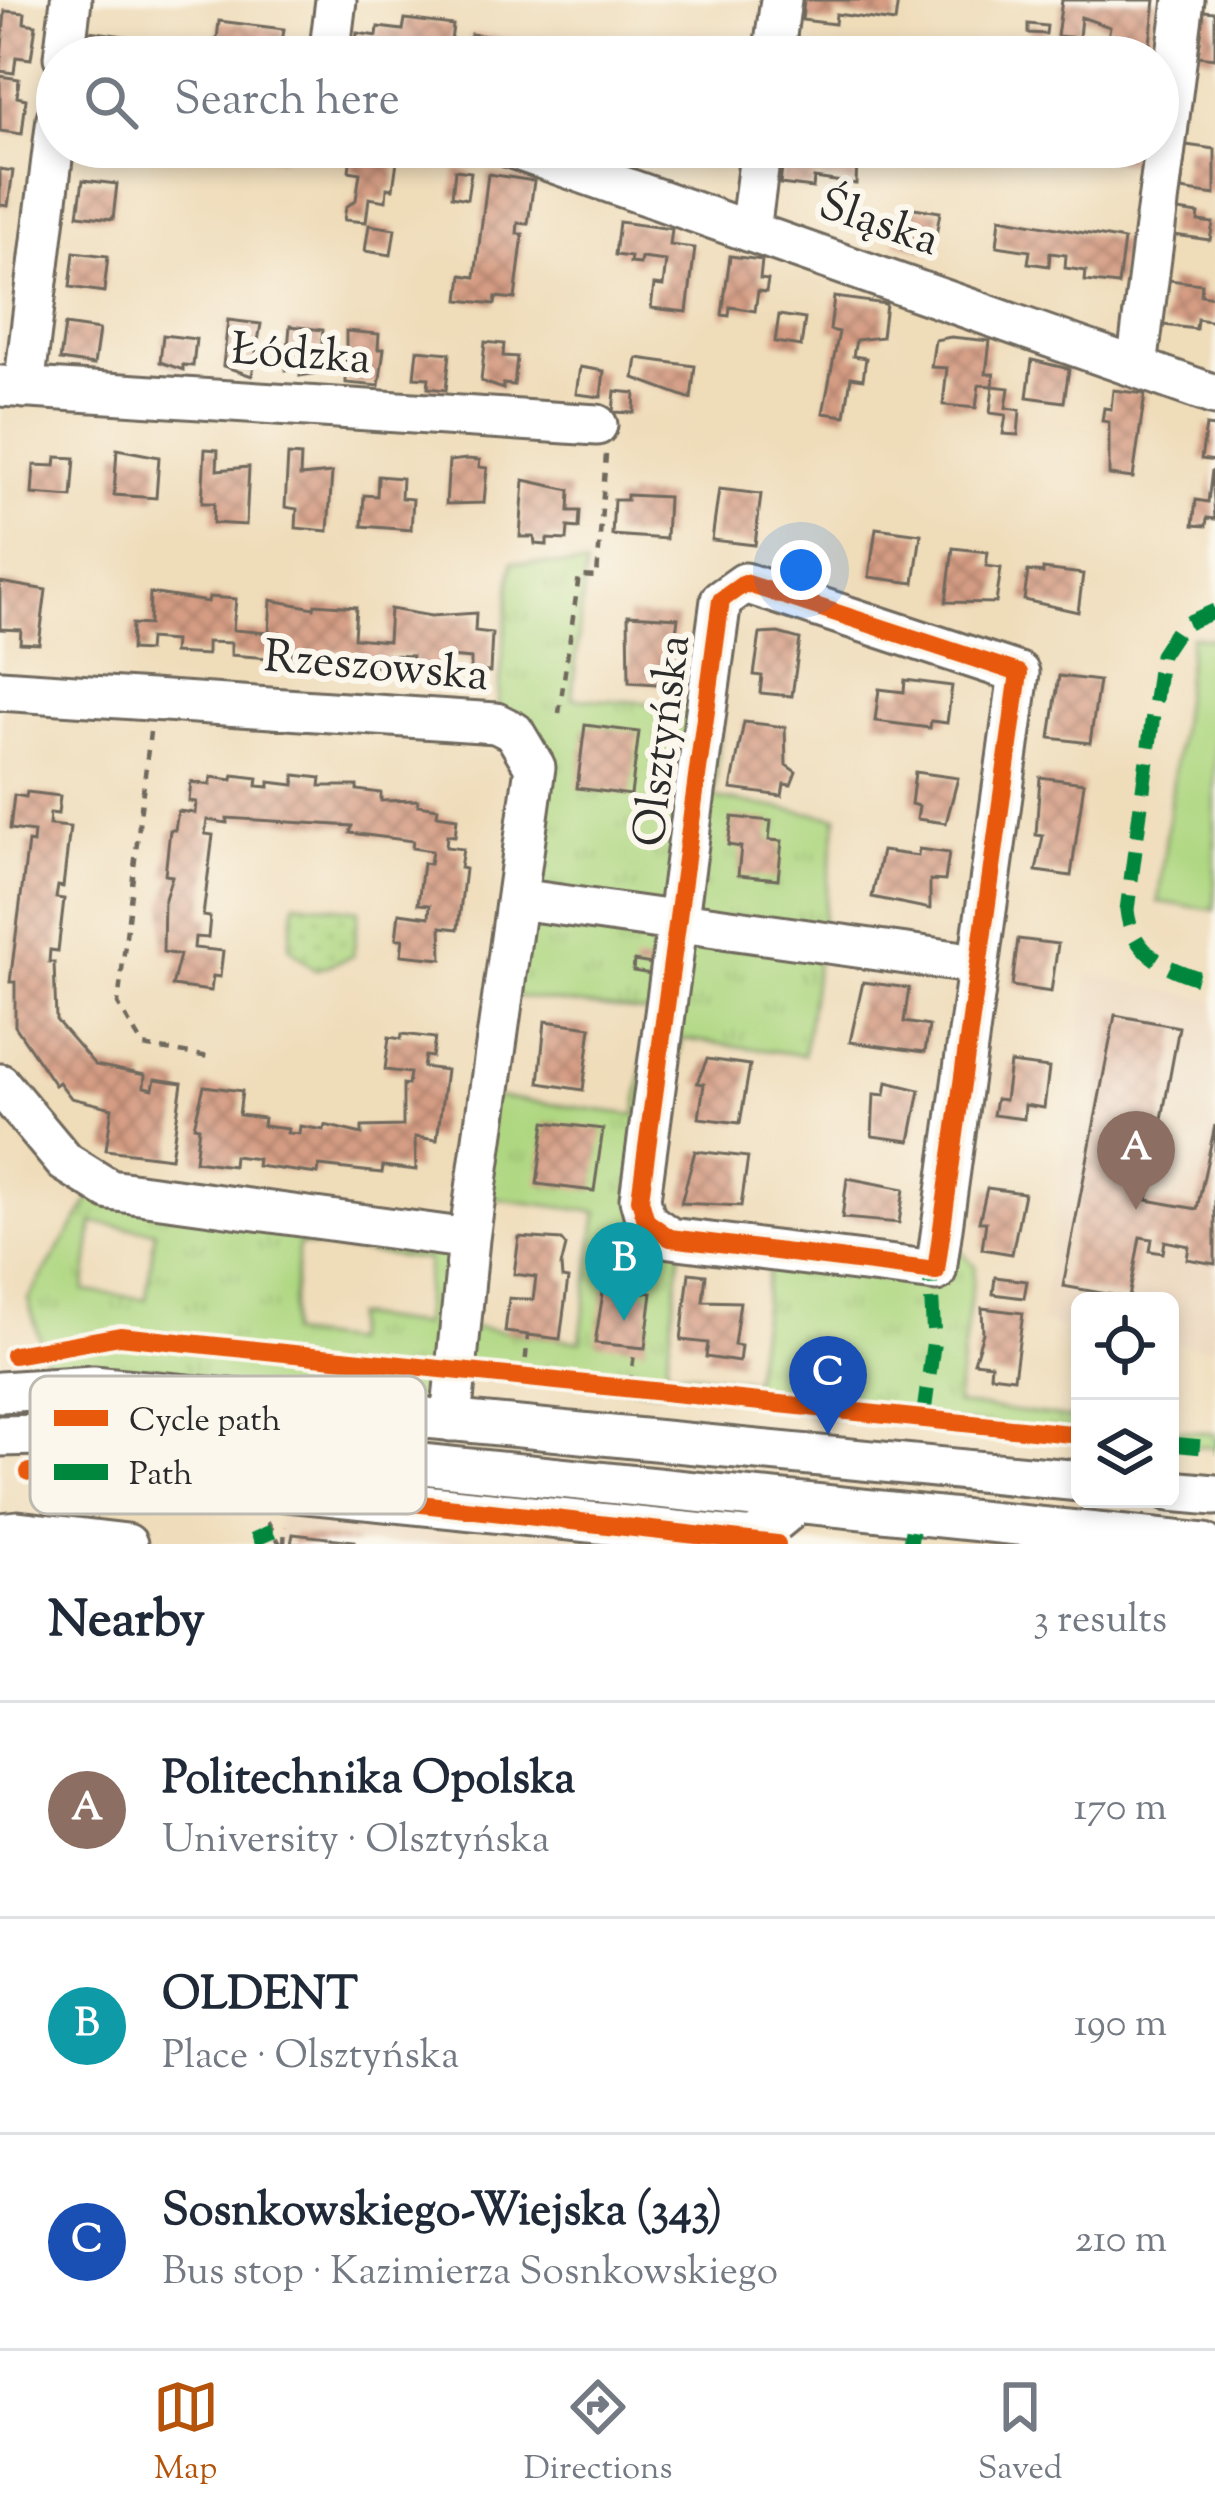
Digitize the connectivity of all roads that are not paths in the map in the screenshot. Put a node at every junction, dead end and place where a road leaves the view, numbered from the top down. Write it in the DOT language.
graph roads {
  1 [pos="71,0"];
  2 [pos="336,0"];
  3 [pos="781,0"];
  4 [pos="1184,0"];
  5 [pos="67,36"];
  6 [pos="331,36"];
  7 [pos="776,36"];
  8 [pos="1179,39"];
  9 [pos="49,168"];
  10 [pos="569,168"];
  11 [pos="758,168"];
  12 [pos="1162,168"];
  13 [pos="750,231"];
  14 [pos="1137,367"];
  15 [pos="12,387"];
  16 [pos="1215,394"];
  17 [pos="597,424"];
  18 [pos="0,690"];
  19 [pos="518,899"];
  20 [pos="682,920"];
  21 [pos="977,964"];
  22 [pos="0,1084"];
  23 [pos="470,1239"];
  24 [pos="0,1374"];
  25 [pos="30,1380"];
  26 [pos="30,1388"];
  27 [pos="0,1392"];
  28 [pos="426,1419"];
  29 [pos="452,1421"];
  30 [pos="30,1434"];
  31 [pos="0,1436"];
  32 [pos="30,1443"];
  33 [pos="0,1454"];
  34 [pos="426,1467"];
  35 [pos="964,1470"];
  36 [pos="1071,1480"];
  37 [pos="1179,1492"];
  38 [pos="1215,1496"];
  39 [pos="958,1531"];
  40 [pos="0,1533"];
  41 [pos="127,1544"];
  42 [pos="1204,1544"];
  1 -- 5 [label="street"];
  2 -- 6 [label="street"];
  3 -- 7 [label="street"];
  4 -- 8 [label="street"];
  9 -- 15 [label="street"];
  10 -- 13 [label="street, Śląska"];
  11 -- 13 [label="street"];
  12 -- 14 [label="street"];
  13 -- 14 [label="street, Śląska"];
  14 -- 16 [label="street, Śląska"];
  15 -- 17 [label="street, Łódzka"];
  18 -- 19 [label="street, Rzeszowska"];
  19 -- 20 [label="street"];
  19 -- 23 [label="street, Rzeszowska"];
  20 -- 21 [label="street"];
  20 -- 21 [label="street, Olsztyńska"];
  20 -- 21 [label="street, Olsztyńska"];
  22 -- 23 [label="street"];
  23 -- 29 [label="street, Rzeszowska"];
  24 -- 25 [label="street"];
  26 -- 27 [label="street"];
  28 -- 29 [label="street"];
  29 -- 35 [label="street"];
  30 -- 31 [label="street"];
  32 -- 33 [label="street"];
  34 -- 39 [label="street"];
  35 -- 36 [label="street"];
  35 -- 39 [label="street"];
  37 -- 38 [label="street"];
  39 -- 42 [label="street"];
  40 -- 41 [label="street"];
}
